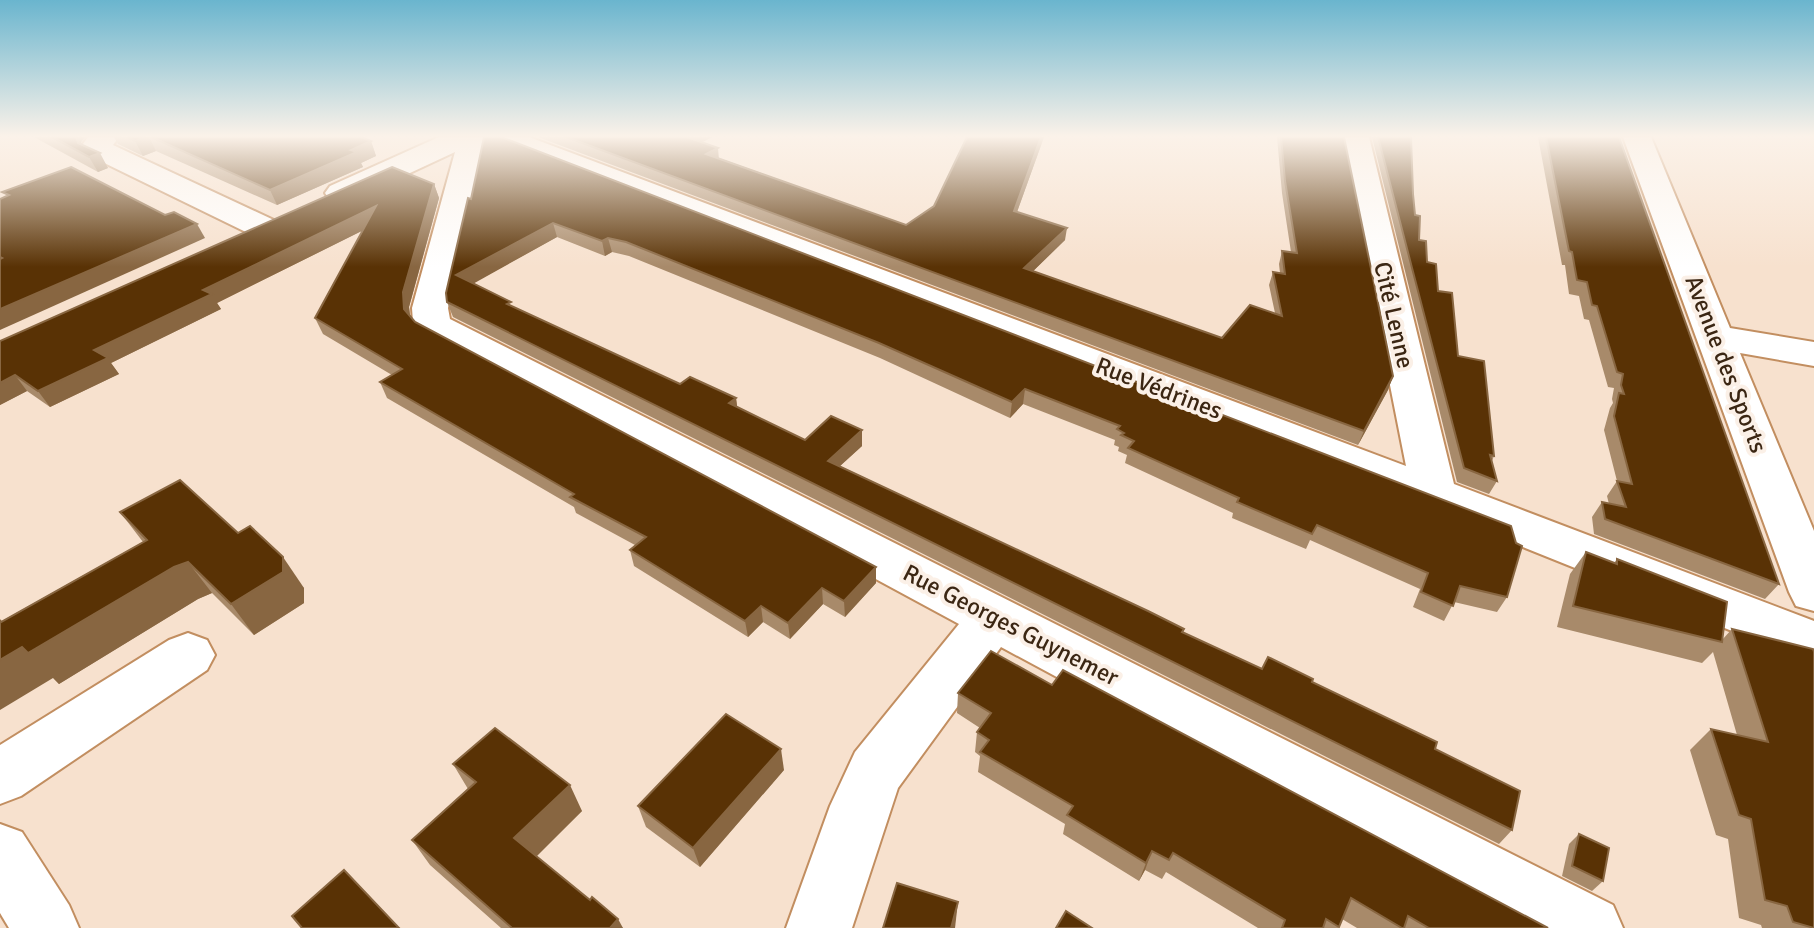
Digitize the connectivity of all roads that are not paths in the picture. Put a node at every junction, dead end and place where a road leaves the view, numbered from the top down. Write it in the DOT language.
graph roads {
  1 [pos="185,180"];
  2 [pos="368,180"];
  3 [pos="462,180"];
  4 [pos="615,180"];
  5 [pos="1365,180"];
  6 [pos="1654,180"];
  7 [pos="287,217"];
  8 [pos="223,246"];
  9 [pos="1715,337"];
  10 [pos="1814,354"];
  11 [pos="1434,494"];
  12 [pos="1814,592"];
  13 [pos="995,616"];
  14 [pos="1814,643"];
  15 [pos="188,655"];
  16 [pos="0,777"];
  17 [pos="0,854"];
  18 [pos="46,928"];
  19 [pos="819,928"];
  20 [pos="1590,928"];
  1 -- 7 [label="street"];
  2 -- 7 [label="street"];
  3 -- 13 [label="street, Rue Georges Guynemer"];
  4 -- 11 [label="street, Rue Védrines"];
  5 -- 11 [label="street, Cité Lenne"];
  6 -- 9 [label="street, Avenue des Sports"];
  7 -- 8 [label="street"];
  9 -- 10 [label="street"];
  9 -- 12 [label="street, Avenue des Sports"];
  11 -- 14 [label="street, Rue Védrines"];
  13 -- 19 [label="street"];
  13 -- 20 [label="street, Rue Georges Guynemer"];
  15 -- 16 [label="street"];
  17 -- 18 [label="street"];
}
